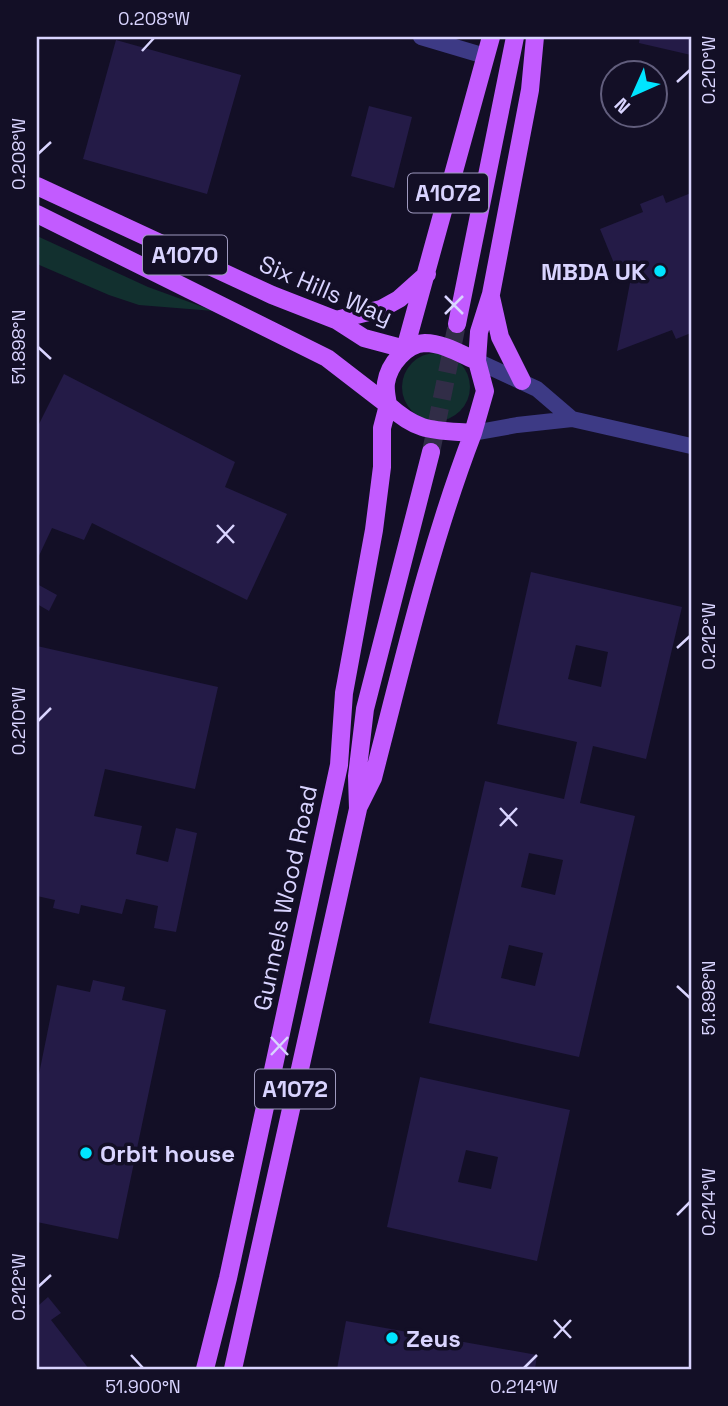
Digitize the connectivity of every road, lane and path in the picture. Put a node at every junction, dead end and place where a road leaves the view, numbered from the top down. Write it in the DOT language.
graph roads {
  1 [pos="421,37"];
  2 [pos="491,37"];
  3 [pos="515,37"];
  4 [pos="535,37"];
  5 [pos="485,56"];
  6 [pos="37,186"];
  7 [pos="37,214"];
  8 [pos="426,274"];
  9 [pos="491,294"];
  10 [pos="336,320"];
  11 [pos="457,324"];
  12 [pos="405,349"];
  13 [pos="477,360"];
  14 [pos="522,381"];
  15 [pos="388,405"];
  16 [pos="572,419"];
  17 [pos="473,433"];
  18 [pos="691,446"];
  19 [pos="431,452"];
  20 [pos="365,709"];
  21 [pos="339,765"];
  22 [pos="358,809"];
  23 [pos="205,1369"];
  24 [pos="233,1369"];
  1 -- 5 [label="street"];
  2 -- 5 [label="main road, Gunnels Wood Road / A1072"];
  3 -- 11 [label="main road, A1072"];
  4 -- 9 [label="main road, Gunnels Wood Road / A1072"];
  5 -- 8 [label="main road, Gunnels Wood Road / A1072"];
  6 -- 10 [label="main road, Six Hills Way / A1070"];
  7 -- 15 [label="main road, A1070"];
  8 -- 10 [label="main road"];
  8 -- 12 [label="main road, Gunnels Wood Road / A1072"];
  9 -- 13 [label="main road, Gunnels Wood Road / A1072"];
  9 -- 14 [label="main road"];
  10 -- 12 [label="main road, Six Hills Way / A1070"];
  12 -- 13 [label="main road"];
  12 -- 15 [label="main road, Gunnels Wood Road / A1072"];
  13 -- 14 [label="street"];
  13 -- 17 [label="main road, Gunnels Wood Road / A1072"];
  14 -- 16 [label="street"];
  15 -- 17 [label="main road"];
  15 -- 21 [label="main road, Gunnels Wood Road / A1072"];
  16 -- 17 [label="street"];
  16 -- 18 [label="street"];
  17 -- 22 [label="main road, Gunnels Wood Road / A1072"];
  19 -- 20 [label="main road, Gunnels Wood Road / A1072"];
  20 -- 21 [label="main road, Gunnels Wood Road / A1072"];
  20 -- 22 [label="main road, Gunnels Wood Road / A1072"];
  21 -- 23 [label="main road, Gunnels Wood Road / A1072"];
  22 -- 24 [label="main road, Gunnels Wood Road / A1072"];
}
